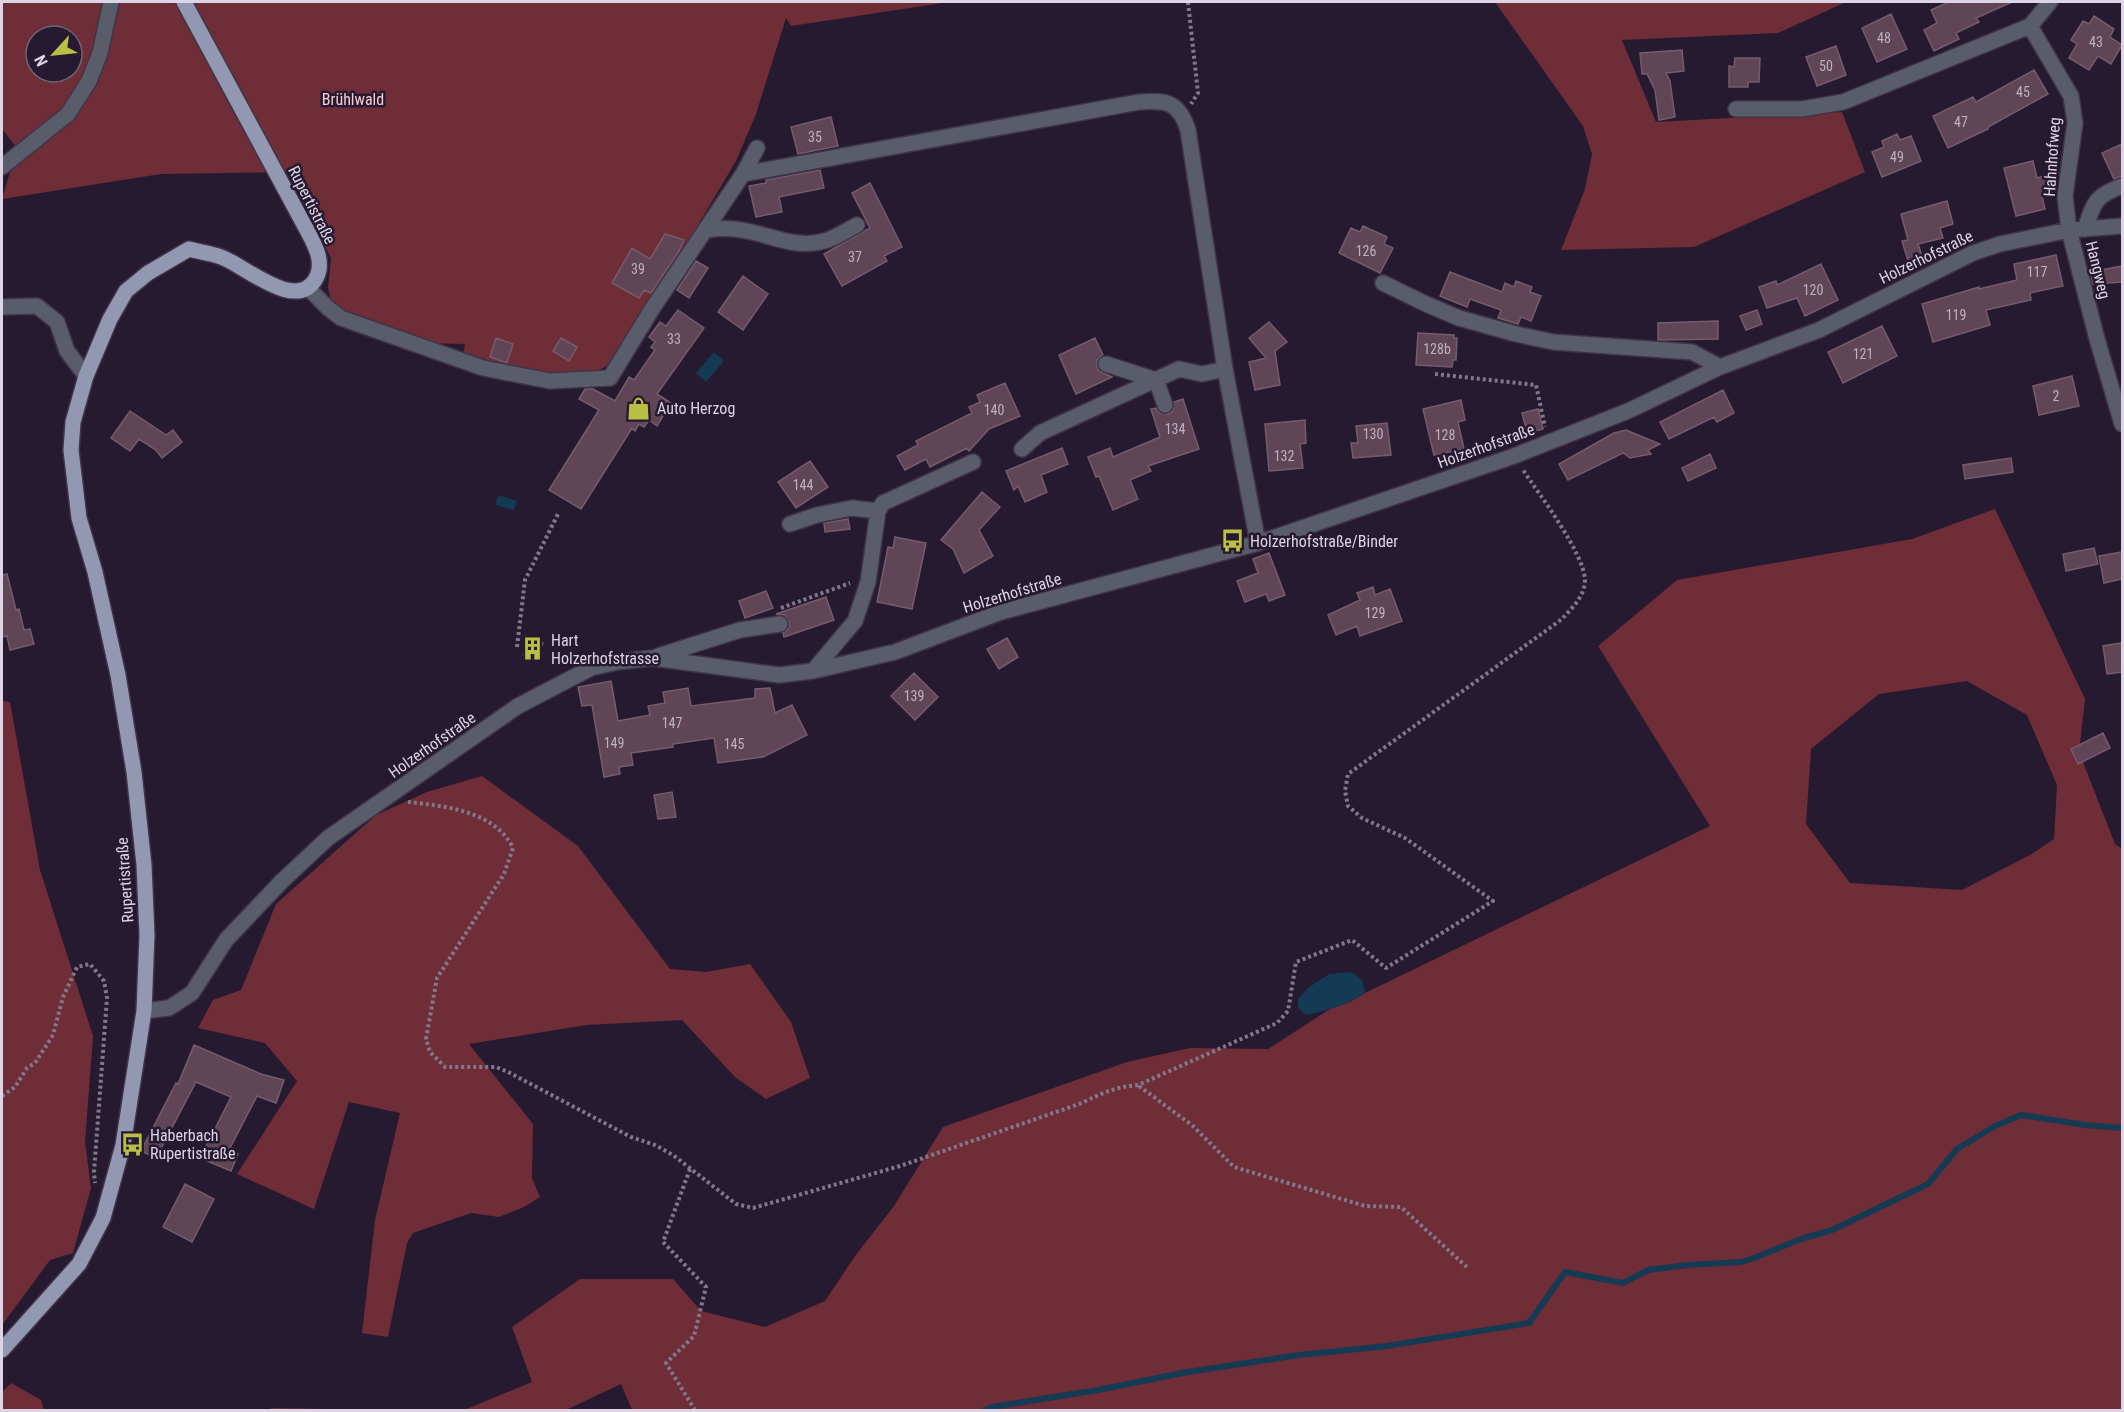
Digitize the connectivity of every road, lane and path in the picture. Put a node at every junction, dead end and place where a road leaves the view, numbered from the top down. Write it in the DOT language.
graph roads {
  1 [pos="111,2"];
  2 [pos="184,2"];
  3 [pos="1188,2"];
  4 [pos="2050,2"];
  5 [pos="2030,26"];
  6 [pos="1736,109"];
  7 [pos="1183,114"];
  8 [pos="757,148"];
  9 [pos="2,167"];
  10 [pos="743,174"];
  11 [pos="2122,186"];
  12 [pos="857,225"];
  13 [pos="2122,226"];
  14 [pos="2077,229"];
  15 [pos="706,230"];
  16 [pos="1383,282"];
  17 [pos="308,288"];
  18 [pos="2,307"];
  19 [pos="1106,364"];
  20 [pos="1720,367"];
  21 [pos="1225,369"];
  22 [pos="1435,374"];
  23 [pos="86,376"];
  24 [pos="1156,380"];
  25 [pos="1165,405"];
  26 [pos="2122,424"];
  27 [pos="1548,443"];
  28 [pos="1022,449"];
  29 [pos="1514,456"];
  30 [pos="973,462"];
  31 [pos="878,512"];
  32 [pos="558,514"];
  33 [pos="790,524"];
  34 [pos="1258,543"];
  35 [pos="868,578"];
  36 [pos="773,625"];
  37 [pos="517,647"];
  38 [pos="654,658"];
  39 [pos="813,671"];
  40 [pos="384,800"];
  41 [pos="144,1011"];
  42 [pos="1138,1086"];
  43 [pos="2,1096"];
  44 [pos="690,1169"];
  45 [pos="108,1200"];
  46 [pos="1469,1269"];
  47 [pos="2,1350"];
  48 [pos="695,1410"];
  1 -- 9 [label="street"];
  2 -- 17 [label="main road, Rupertistraße"];
  3 -- 7 [label="path"];
  4 -- 5 [label="street"];
  5 -- 6 [label="street"];
  5 -- 14 [label="street, Hahnhofweg"];
  7 -- 10 [label="street"];
  7 -- 21 [label="street"];
  8 -- 10 [label="street"];
  10 -- 15 [label="street"];
  11 -- 14 [label="street"];
  12 -- 15 [label="street"];
  13 -- 14 [label="street, Holzerhofstraße"];
  14 -- 20 [label="street, Holzerhofstraße"];
  14 -- 26 [label="street, Hangweg"];
  15 -- 17 [label="street"];
  16 -- 20 [label="street"];
  17 -- 23 [label="main road, Rupertistraße"];
  18 -- 23 [label="street"];
  19 -- 24 [label="street"];
  20 -- 27 [label="street, Holzerhofstraße"];
  21 -- 24 [label="street"];
  21 -- 34 [label="street"];
  22 -- 27 [label="path"];
  23 -- 41 [label="main road, Rupertistraße"];
  24 -- 25 [label="street"];
  24 -- 28 [label="street"];
  27 -- 29 [label="street, Holzerhofstraße"];
  29 -- 34 [label="street, Holzerhofstraße"];
  29 -- 42 [label="path"];
  30 -- 31 [label="street"];
  31 -- 33 [label="street"];
  31 -- 35 [label="street"];
  32 -- 37 [label="path"];
  34 -- 39 [label="street, Holzerhofstraße"];
  35 -- 36 [label="path"];
  35 -- 39 [label="street"];
  36 -- 38 [label="street"];
  38 -- 39 [label="street, Holzerhofstraße"];
  38 -- 40 [label="street, Holzerhofstraße"];
  40 -- 41 [label="street, Holzerhofstraße"];
  40 -- 44 [label="path"];
  41 -- 45 [label="main road, Rupertistraße"];
  42 -- 44 [label="path"];
  42 -- 46 [label="path"];
  43 -- 45 [label="path"];
  44 -- 48 [label="path"];
  45 -- 47 [label="main road, Rupertistraße"];
}
